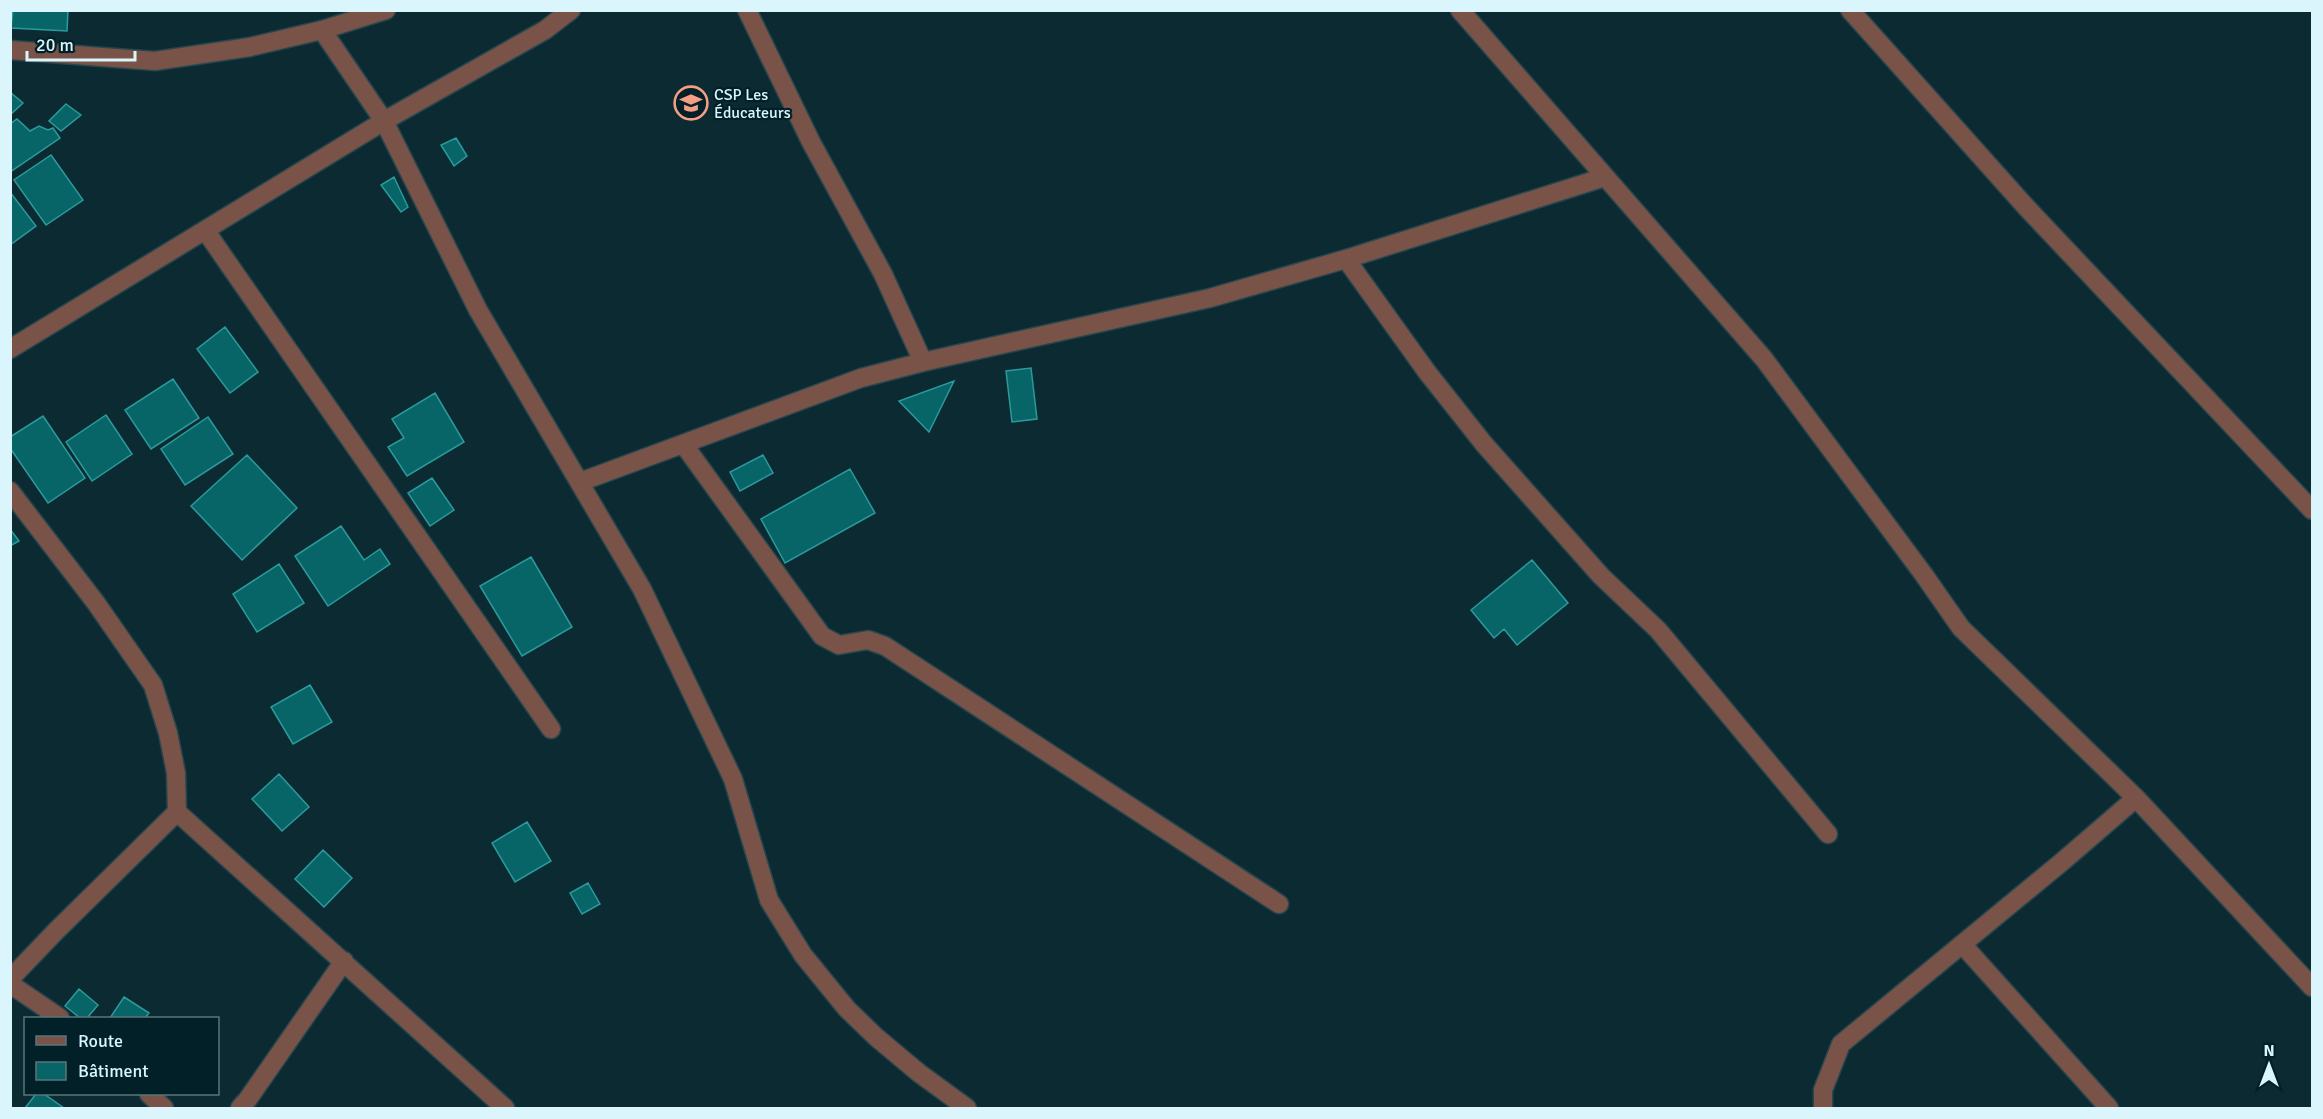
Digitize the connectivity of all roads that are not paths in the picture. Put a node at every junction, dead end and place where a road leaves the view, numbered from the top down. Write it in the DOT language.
graph roads {
  1 [pos="386,10"];
  2 [pos="571,10"];
  3 [pos="747,10"];
  4 [pos="1460,10"];
  5 [pos="1850,10"];
  6 [pos="322,30"];
  7 [pos="10,50"];
  8 [pos="384,121"];
  9 [pos="1605,177"];
  10 [pos="205,230"];
  11 [pos="1346,259"];
  12 [pos="10,349"];
  13 [pos="923,362"];
  14 [pos="684,444"];
  15 [pos="580,482"];
  16 [pos="10,491"];
  17 [pos="2313,510"];
  18 [pos="551,729"];
  19 [pos="2136,798"];
  20 [pos="177,812"];
  21 [pos="1828,834"];
  22 [pos="1279,904"];
  23 [pos="1962,944"];
  24 [pos="344,961"];
  25 [pos="10,979"];
  26 [pos="10,984"];
  27 [pos="2313,987"];
  28 [pos="59,1017"];
  29 [pos="150,1095"];
  30 [pos="164,1108"];
  31 [pos="240,1108"];
  32 [pos="506,1108"];
  33 [pos="967,1108"];
  34 [pos="1822,1108"];
  35 [pos="2109,1108"];
  1 -- 6 [label="street"];
  2 -- 8 [label="street"];
  3 -- 13 [label="street"];
  4 -- 9 [label="street"];
  5 -- 17 [label="street"];
  6 -- 7 [label="street"];
  6 -- 8 [label="street"];
  8 -- 10 [label="street"];
  8 -- 15 [label="street"];
  9 -- 11 [label="street"];
  9 -- 19 [label="street"];
  10 -- 12 [label="street"];
  10 -- 18 [label="street"];
  11 -- 13 [label="street"];
  11 -- 21 [label="street"];
  13 -- 14 [label="street"];
  14 -- 15 [label="street"];
  14 -- 22 [label="street"];
  15 -- 33 [label="street"];
  16 -- 20 [label="street"];
  19 -- 23 [label="street"];
  19 -- 27 [label="street"];
  20 -- 24 [label="street"];
  20 -- 25 [label="street"];
  23 -- 34 [label="street"];
  23 -- 35 [label="street"];
  24 -- 31 [label="street"];
  24 -- 32 [label="street"];
  26 -- 28 [label="street"];
  29 -- 30 [label="street"];
}
